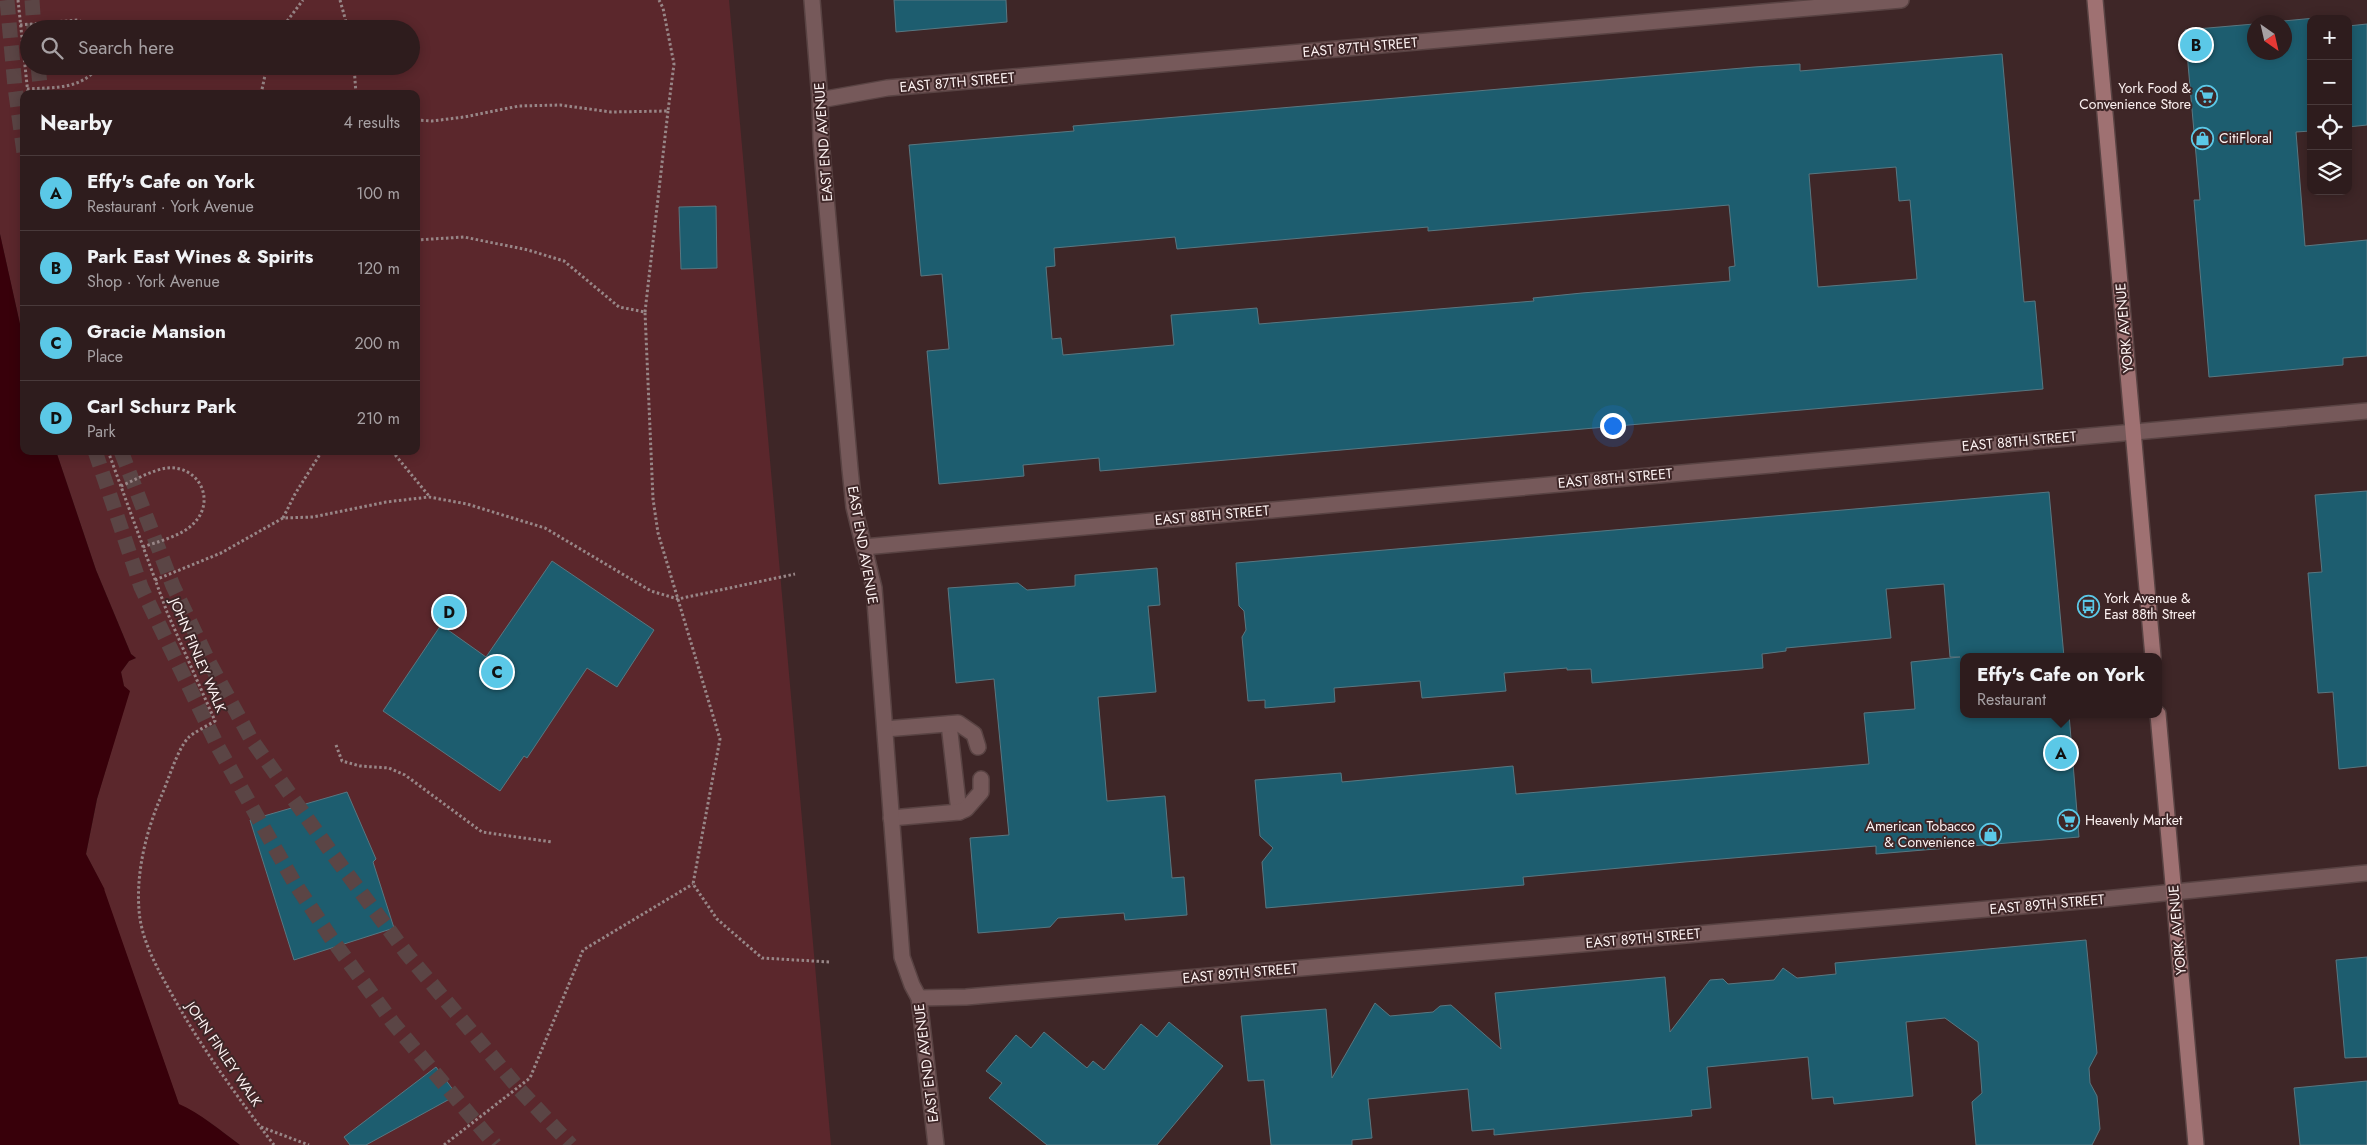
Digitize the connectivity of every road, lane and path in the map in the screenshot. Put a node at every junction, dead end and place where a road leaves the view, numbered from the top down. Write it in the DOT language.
graph roads {
  1 [pos="18,0"];
  2 [pos="303,0"];
  3 [pos="340,0"];
  4 [pos="658,0"];
  5 [pos="812,0"];
  6 [pos="1901,0"];
  7 [pos="2095,0"];
  8 [pos="288,20"];
  9 [pos="346,20"];
  10 [pos="20,25"];
  11 [pos="25,75"];
  12 [pos="92,75"];
  13 [pos="264,75"];
  14 [pos="354,75"];
  15 [pos="27,89"];
  16 [pos="262,90"];
  17 [pos="356,90"];
  18 [pos="820,100"];
  19 [pos="668,111"];
  20 [pos="420,120"];
  21 [pos="420,240"];
  22 [pos="644,312"];
  23 [pos="2367,411"];
  24 [pos="2133,431"];
  25 [pos="109,455"];
  26 [pos="319,455"];
  27 [pos="395,455"];
  28 [pos="121,486"];
  29 [pos="429,497"];
  30 [pos="283,518"];
  31 [pos="143,547"];
  32 [pos="864,548"];
  33 [pos="795,574"];
  34 [pos="155,580"];
  35 [pos="678,599"];
  36 [pos="2153,653"];
  37 [pos="2158,718"];
  38 [pos="949,724"];
  39 [pos="885,729"];
  40 [pos="336,744"];
  41 [pos="978,747"];
  42 [pos="981,779"];
  43 [pos="959,812"];
  44 [pos="891,818"];
  45 [pos="552,842"];
  46 [pos="2367,873"];
  47 [pos="693,884"];
  48 [pos="2174,891"];
  49 [pos="830,962"];
  50 [pos="919,998"];
  51 [pos="260,1127"];
  52 [pos="274,1145"];
  53 [pos="309,1145"];
  54 [pos="444,1145"];
  55 [pos="936,1145"];
  56 [pos="2196,1145"];
  1 -- 10 [label="path"];
  2 -- 8 [label="path"];
  3 -- 9 [label="path"];
  4 -- 19 [label="path"];
  5 -- 18 [label="street, EAST END AVENUE"];
  6 -- 18 [label="street, EAST 87TH STREET"];
  7 -- 24 [label="main road, YORK AVENUE"];
  11 -- 15 [label="path"];
  12 -- 15 [label="path"];
  13 -- 16 [label="path"];
  14 -- 17 [label="path"];
  18 -- 32 [label="street, EAST END AVENUE"];
  19 -- 20 [label="path"];
  19 -- 22 [label="path"];
  21 -- 22 [label="path"];
  22 -- 35 [label="path"];
  23 -- 24 [label="street, EAST 88TH STREET"];
  24 -- 32 [label="street, EAST 88TH STREET"];
  24 -- 36 [label="main road, YORK AVENUE"];
  25 -- 28 [label="path, JOHN FINLEY WALK"];
  26 -- 30 [label="path"];
  27 -- 29 [label="path"];
  28 -- 31 [label="path, JOHN FINLEY WALK"];
  28 -- 31 [label="path"];
  29 -- 30 [label="path"];
  29 -- 35 [label="path"];
  30 -- 34 [label="path"];
  31 -- 34 [label="path, JOHN FINLEY WALK"];
  32 -- 39 [label="street, EAST END AVENUE"];
  33 -- 35 [label="path"];
  34 -- 51 [label="path, JOHN FINLEY WALK"];
  35 -- 47 [label="path"];
  37 -- 48 [label="main road, YORK AVENUE"];
  38 -- 39 [label="street"];
  38 -- 41 [label="street"];
  38 -- 43 [label="street"];
  39 -- 44 [label="street, EAST END AVENUE"];
  40 -- 45 [label="path"];
  42 -- 43 [label="street"];
  43 -- 44 [label="street"];
  44 -- 50 [label="street, EAST END AVENUE"];
  46 -- 48 [label="street, EAST 89TH STREET"];
  47 -- 49 [label="path"];
  47 -- 54 [label="path"];
  48 -- 50 [label="street, EAST 89TH STREET"];
  48 -- 56 [label="main road, YORK AVENUE"];
  50 -- 55 [label="street, EAST END AVENUE"];
  51 -- 52 [label="path, JOHN FINLEY WALK"];
  51 -- 53 [label="path"];
}
